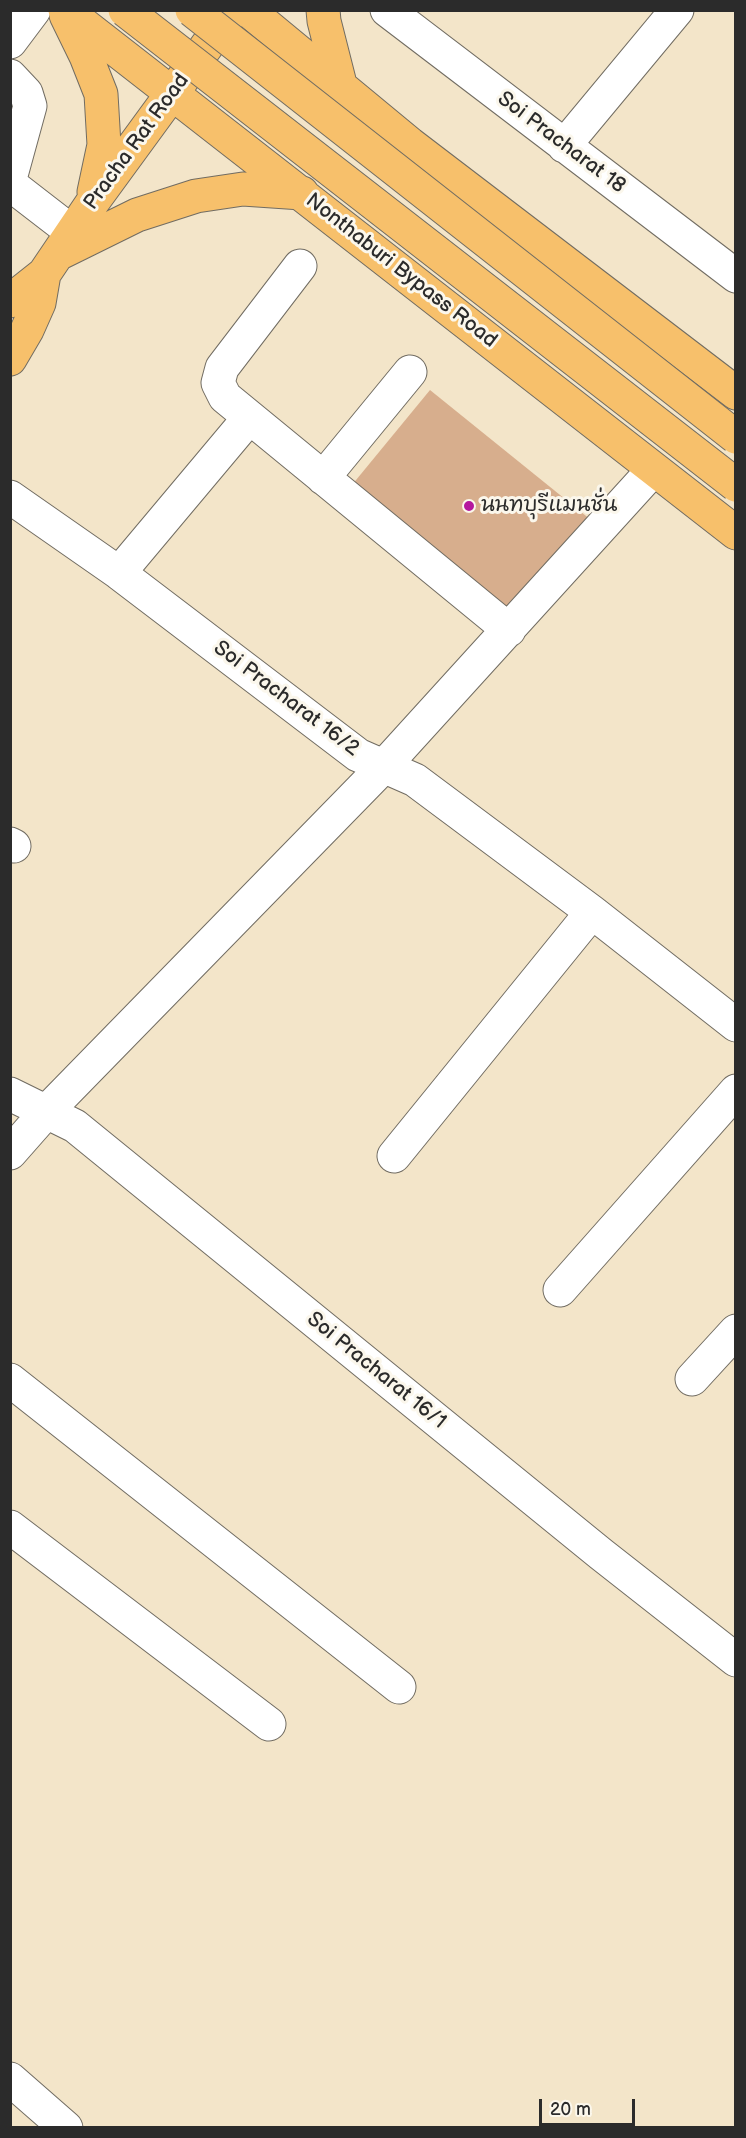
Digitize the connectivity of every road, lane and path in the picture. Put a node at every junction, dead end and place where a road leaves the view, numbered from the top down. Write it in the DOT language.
graph roads {
  1 [pos="34,10"];
  2 [pos="65,10"];
  3 [pos="125,10"];
  4 [pos="192,10"];
  5 [pos="233,10"];
  6 [pos="248,10"];
  7 [pos="323,10"];
  8 [pos="387,10"];
  9 [pos="677,10"];
  10 [pos="10,42"];
  11 [pos="10,76"];
  12 [pos="341,88"];
  13 [pos="172,93"];
  14 [pos="410,144"];
  15 [pos="564,146"];
  16 [pos="10,178"];
  17 [pos="10,184"];
  18 [pos="302,193"];
  19 [pos="92,203"];
  20 [pos="352,234"];
  21 [pos="58,253"];
  22 [pos="300,266"];
  23 [pos="735,276"];
  24 [pos="10,301"];
  25 [pos="10,359"];
  26 [pos="410,372"];
  27 [pos="735,393"];
  28 [pos="249,418"];
  29 [pos="735,436"];
  30 [pos="653,470"];
  31 [pos="323,478"];
  32 [pos="735,485"];
  33 [pos="10,497"];
  34 [pos="735,533"];
  35 [pos="119,573"];
  36 [pos="509,630"];
  37 [pos="384,766"];
  38 [pos="592,912"];
  39 [pos="735,1025"];
  40 [pos="735,1091"];
  41 [pos="10,1094"];
  42 [pos="47,1111"];
  43 [pos="10,1153"];
  44 [pos="394,1156"];
  45 [pos="560,1290"];
  46 [pos="735,1331"];
  47 [pos="692,1379"];
  48 [pos="10,1380"];
  49 [pos="10,1527"];
  50 [pos="735,1659"];
  51 [pos="399,1687"];
  52 [pos="269,1724"];
  53 [pos="10,2079"];
  54 [pos="66,2127"];
  1 -- 10 [label="street"];
  2 -- 13 [label="main road, Nonthaburi Bypass Road"];
  2 -- 19 [label="main road"];
  3 -- 32 [label="main road, Nonthaburi Bypass Road, bridge"];
  4 -- 29 [label="main road, bridge"];
  5 -- 13 [label="main road, Pracha Rat Road"];
  6 -- 12 [label="main road"];
  7 -- 12 [label="main road"];
  8 -- 15 [label="street, Soi Pracharat 18"];
  9 -- 15 [label="street"];
  11 -- 16 [label="street"];
  12 -- 14 [label="main road"];
  13 -- 18 [label="main road, Nonthaburi Bypass Road"];
  13 -- 19 [label="main road, Pracha Rat Road"];
  14 -- 20 [label="main road"];
  14 -- 27 [label="main road"];
  15 -- 23 [label="street, Soi Pracharat 18"];
  17 -- 21 [label="street"];
  18 -- 20 [label="main road, Nonthaburi Bypass Road"];
  18 -- 21 [label="main road"];
  19 -- 21 [label="main road, Pracha Rat Road"];
  20 -- 30 [label="main road, Nonthaburi Bypass Road"];
  21 -- 24 [label="main road, Pracha Rat Road"];
  21 -- 25 [label="main road, Pracha Rat Road"];
  22 -- 28 [label="street"];
  26 -- 31 [label="street"];
  28 -- 31 [label="street"];
  28 -- 35 [label="street"];
  30 -- 34 [label="main road, Nonthaburi Bypass Road"];
  30 -- 36 [label="street"];
  31 -- 36 [label="street"];
  33 -- 35 [label="street, Soi Pracharat 16/2"];
  35 -- 37 [label="street, Soi Pracharat 16/2"];
  36 -- 37 [label="street"];
  37 -- 38 [label="street, Soi Pracharat 16/2"];
  37 -- 42 [label="street"];
  38 -- 39 [label="street, Soi Pracharat 16/2"];
  38 -- 44 [label="street"];
  40 -- 45 [label="street"];
  41 -- 42 [label="street, Soi Pracharat 16/1"];
  42 -- 43 [label="street"];
  42 -- 50 [label="street, Soi Pracharat 16/1"];
  46 -- 47 [label="street"];
  48 -- 51 [label="street"];
  49 -- 52 [label="street"];
  53 -- 54 [label="street"];
}
